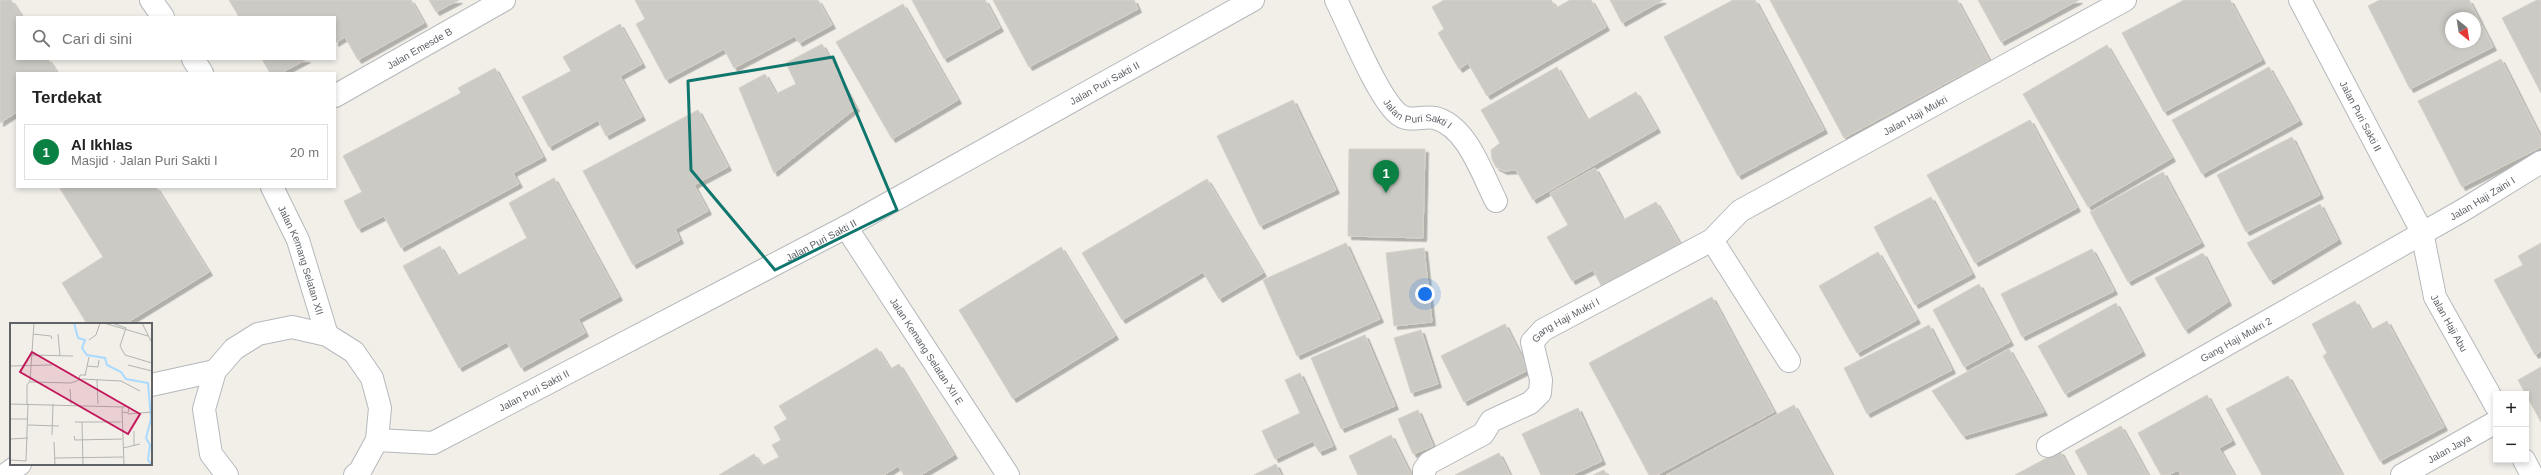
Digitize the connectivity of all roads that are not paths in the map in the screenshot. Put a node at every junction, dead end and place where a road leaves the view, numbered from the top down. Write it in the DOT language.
graph roads {
  1 [pos="151,0"];
  2 [pos="504,0"];
  3 [pos="1252,0"];
  4 [pos="1336,0"];
  5 [pos="2125,0"];
  6 [pos="2300,0"];
  7 [pos="162,16"];
  8 [pos="193,60"];
  9 [pos="201,72"];
  10 [pos="336,95"];
  11 [pos="2541,162"];
  12 [pos="272,188"];
  13 [pos="1496,202"];
  14 [pos="846,227"];
  15 [pos="2422,232"];
  16 [pos="1712,240"];
  17 [pos="327,335"];
  18 [pos="1789,361"];
  19 [pos="216,371"];
  20 [pos="152,385"];
  21 [pos="2493,401"];
  22 [pos="2493,424"];
  23 [pos="377,440"];
  24 [pos="2048,446"];
  25 [pos="2526,463"];
  26 [pos="19,465"];
  27 [pos="5,475"];
  28 [pos="227,475"];
  29 [pos="355,475"];
  30 [pos="1008,475"];
  31 [pos="1424,475"];
  32 [pos="2402,475"];
  33 [pos="2532,475"];
  1 -- 7 [label="street"];
  2 -- 10 [label="street, Jalan Emesde B"];
  3 -- 14 [label="street, Jalan Puri Sakti II"];
  4 -- 13 [label="street, Jalan Puri Sakti I"];
  5 -- 16 [label="street, Jalan Haji Mukri"];
  6 -- 15 [label="street, Jalan Puri Sakti II"];
  8 -- 9 [label="street"];
  11 -- 15 [label="street, Jalan Haji Zaini I"];
  12 -- 17 [label="street, Jalan Kemang Selatan XII"];
  14 -- 23 [label="street, Jalan Puri Sakti II"];
  14 -- 30 [label="street, Jalan Kemang Selatan XII E"];
  15 -- 21 [label="street, Jalan Haji Abu"];
  15 -- 24 [label="street, Gang Haji Mukri 2"];
  16 -- 18 [label="street"];
  16 -- 31 [label="street, Gang Haji Mukri I"];
  17 -- 19 [label="street"];
  17 -- 23 [label="street"];
  19 -- 20 [label="street"];
  19 -- 28 [label="street"];
  22 -- 32 [label="street, Jalan Jaya"];
  23 -- 29 [label="street"];
  25 -- 33 [label="street"];
  26 -- 27 [label="street"];
}
